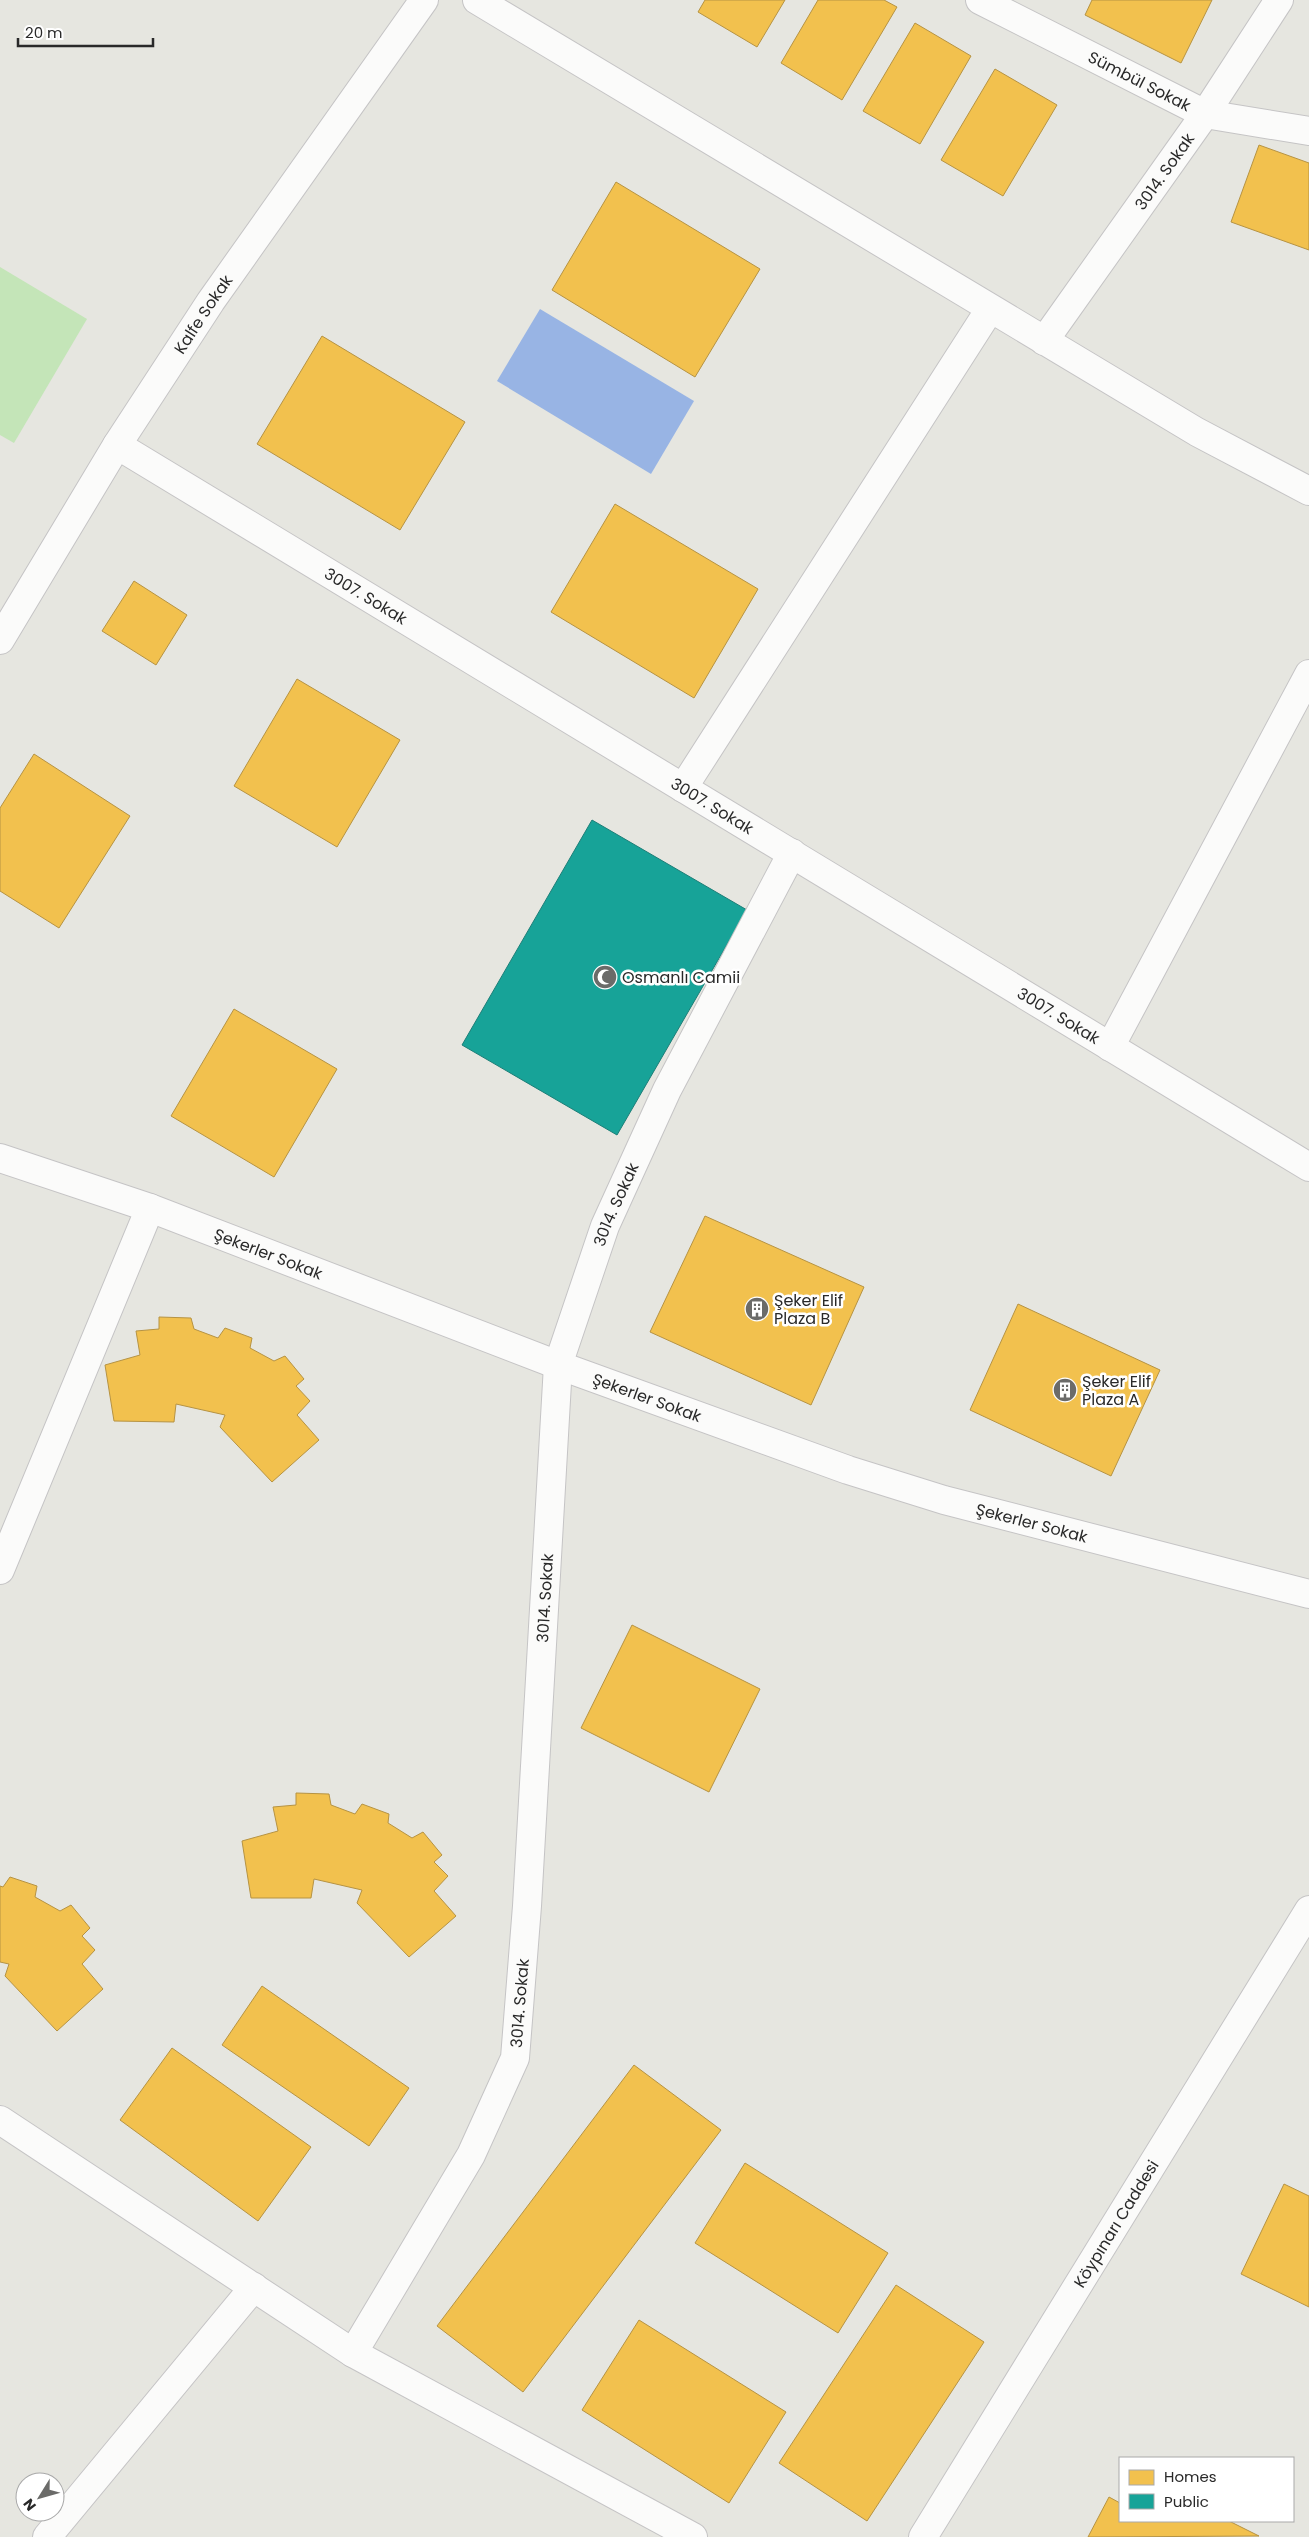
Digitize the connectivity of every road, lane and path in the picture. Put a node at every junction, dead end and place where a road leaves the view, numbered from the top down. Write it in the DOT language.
graph roads {
  1 [pos="424,0"];
  2 [pos="477,0"];
  3 [pos="980,0"];
  4 [pos="1279,0"];
  5 [pos="1205,114"];
  6 [pos="1309,131"];
  7 [pos="990,309"];
  8 [pos="1044,341"];
  9 [pos="117,446"];
  10 [pos="1309,491"];
  11 [pos="0,640"];
  12 [pos="1309,674"];
  13 [pos="683,788"];
  14 [pos="792,853"];
  15 [pos="1110,1047"];
  16 [pos="0,1158"];
  17 [pos="1309,1167"];
  18 [pos="150,1208"];
  19 [pos="558,1365"];
  20 [pos="0,1570"];
  21 [pos="1309,1594"];
  22 [pos="1309,1910"];
  23 [pos="0,2120"];
  24 [pos="254,2287"];
  25 [pos="353,2353"];
  26 [pos="48,2537"];
  27 [pos="693,2537"];
  28 [pos="923,2537"];
  1 -- 9 [label="street, Kalfe Sokak"];
  2 -- 7 [label="street"];
  3 -- 5 [label="street, Sümbül Sokak"];
  4 -- 5 [label="street, 3014. Sokak"];
  5 -- 6 [label="street, Sümbül Sokak"];
  5 -- 8 [label="street, 3014. Sokak"];
  7 -- 8 [label="street"];
  7 -- 13 [label="street"];
  8 -- 10 [label="street"];
  9 -- 11 [label="street, Kalfe Sokak"];
  9 -- 13 [label="street, 3007. Sokak"];
  12 -- 15 [label="street"];
  13 -- 14 [label="street, 3007. Sokak"];
  14 -- 15 [label="street, 3007. Sokak"];
  14 -- 19 [label="street, 3014. Sokak"];
  15 -- 17 [label="street, 3007. Sokak"];
  16 -- 18 [label="street, Şekerler Sokak"];
  18 -- 19 [label="street, Şekerler Sokak"];
  18 -- 20 [label="street"];
  19 -- 21 [label="street, Şekerler Sokak"];
  19 -- 25 [label="street, 3014. Sokak"];
  22 -- 28 [label="street, Köypınarı Caddesi"];
  23 -- 24 [label="street"];
  24 -- 25 [label="street"];
  24 -- 26 [label="street"];
  25 -- 27 [label="street"];
}
